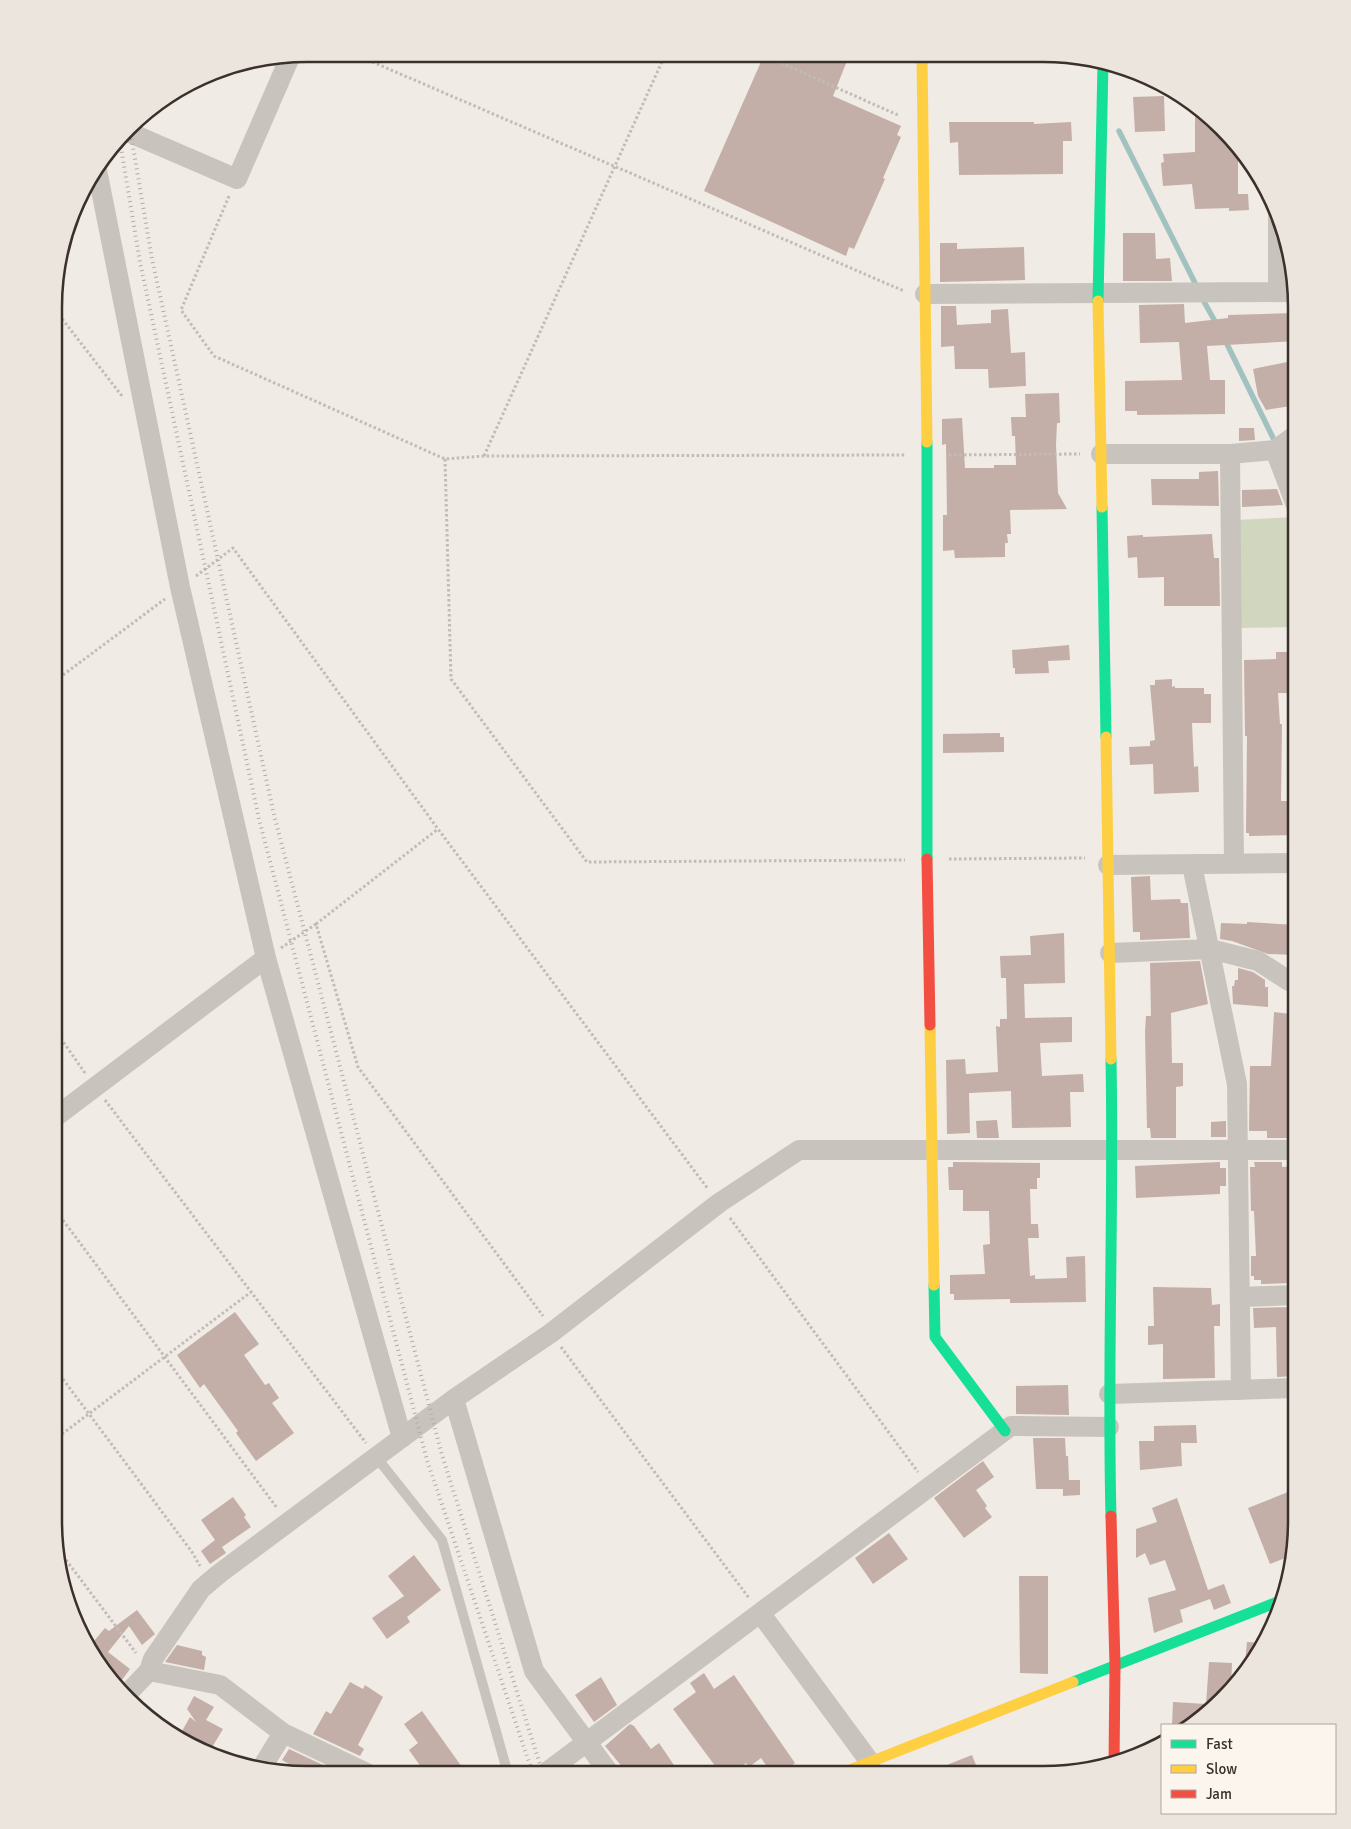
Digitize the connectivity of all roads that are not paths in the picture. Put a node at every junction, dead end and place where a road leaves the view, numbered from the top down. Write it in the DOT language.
graph roads {
  1 [pos="922,62"];
  2 [pos="287,64"];
  3 [pos="1103,70"];
  4 [pos="134,134"];
  5 [pos="99,179"];
  6 [pos="1283,255"];
  7 [pos="925,287"];
  8 [pos="1287,292"];
  9 [pos="1098,293"];
  10 [pos="1288,440"];
  11 [pos="1274,450"];
  12 [pos="1101,454"];
  13 [pos="1230,454"];
  14 [pos="1288,485"];
  15 [pos="1108,862"];
  16 [pos="1288,863"];
  17 [pos="1234,864"];
  18 [pos="1192,865"];
  19 [pos="1210,949"];
  20 [pos="1110,952"];
  21 [pos="266,958"];
  22 [pos="1288,980"];
  23 [pos="62,1112"];
  24 [pos="1113,1149"];
  25 [pos="931,1150"];
  26 [pos="1288,1150"];
  27 [pos="1239,1151"];
  28 [pos="1288,1295"];
  29 [pos="1240,1297"];
  30 [pos="1288,1388"];
  31 [pos="1241,1390"];
  32 [pos="1109,1394"];
  33 [pos="454,1399"];
  34 [pos="1109,1426"];
  35 [pos="1005,1431"];
  36 [pos="402,1438"];
  37 [pos="377,1458"];
  38 [pos="1273,1606"];
  39 [pos="761,1614"];
  40 [pos="1115,1665"];
  41 [pos="150,1670"];
  42 [pos="130,1691"];
  43 [pos="283,1733"];
  44 [pos="587,1743"];
  45 [pos="1114,1756"];
  46 [pos="870,1762"];
  47 [pos="265,1763"];
  48 [pos="352,1766"];
  49 [pos="506,1766"];
  50 [pos="555,1766"];
  51 [pos="604,1766"];
  52 [pos="860,1766"];
  1 -- 7 [label="street"];
  2 -- 4 [label="street"];
  3 -- 9 [label="street"];
  5 -- 21 [label="street"];
  6 -- 8 [label="street"];
  7 -- 9 [label="street"];
  7 -- 25 [label="street"];
  8 -- 9 [label="street"];
  9 -- 12 [label="street"];
  10 -- 11 [label="street"];
  11 -- 13 [label="street"];
  11 -- 14 [label="street"];
  12 -- 13 [label="street"];
  12 -- 15 [label="street"];
  13 -- 17 [label="street"];
  15 -- 18 [label="street"];
  15 -- 20 [label="street"];
  16 -- 17 [label="street"];
  17 -- 18 [label="street"];
  18 -- 19 [label="street"];
  19 -- 20 [label="street"];
  19 -- 22 [label="street"];
  19 -- 27 [label="street"];
  20 -- 24 [label="street"];
  21 -- 23 [label="street"];
  21 -- 36 [label="street"];
  24 -- 25 [label="street"];
  24 -- 27 [label="street"];
  24 -- 32 [label="street"];
  25 -- 33 [label="street"];
  25 -- 35 [label="street"];
  26 -- 27 [label="street"];
  27 -- 29 [label="street"];
  28 -- 29 [label="street"];
  29 -- 31 [label="street"];
  30 -- 31 [label="street"];
  31 -- 32 [label="street"];
  32 -- 34 [label="street"];
  33 -- 36 [label="street"];
  33 -- 44 [label="street"];
  34 -- 35 [label="street"];
  34 -- 40 [label="street"];
  35 -- 39 [label="street"];
  36 -- 37 [label="street"];
  37 -- 41 [label="street"];
  37 -- 49 [label="lane"];
  38 -- 40 [label="street"];
  39 -- 44 [label="street"];
  39 -- 46 [label="street"];
  40 -- 45 [label="street"];
  40 -- 46 [label="street"];
  41 -- 42 [label="street"];
  41 -- 43 [label="street"];
  43 -- 47 [label="street"];
  43 -- 48 [label="street"];
  44 -- 50 [label="street"];
  44 -- 51 [label="street"];
  46 -- 52 [label="street"];
}
